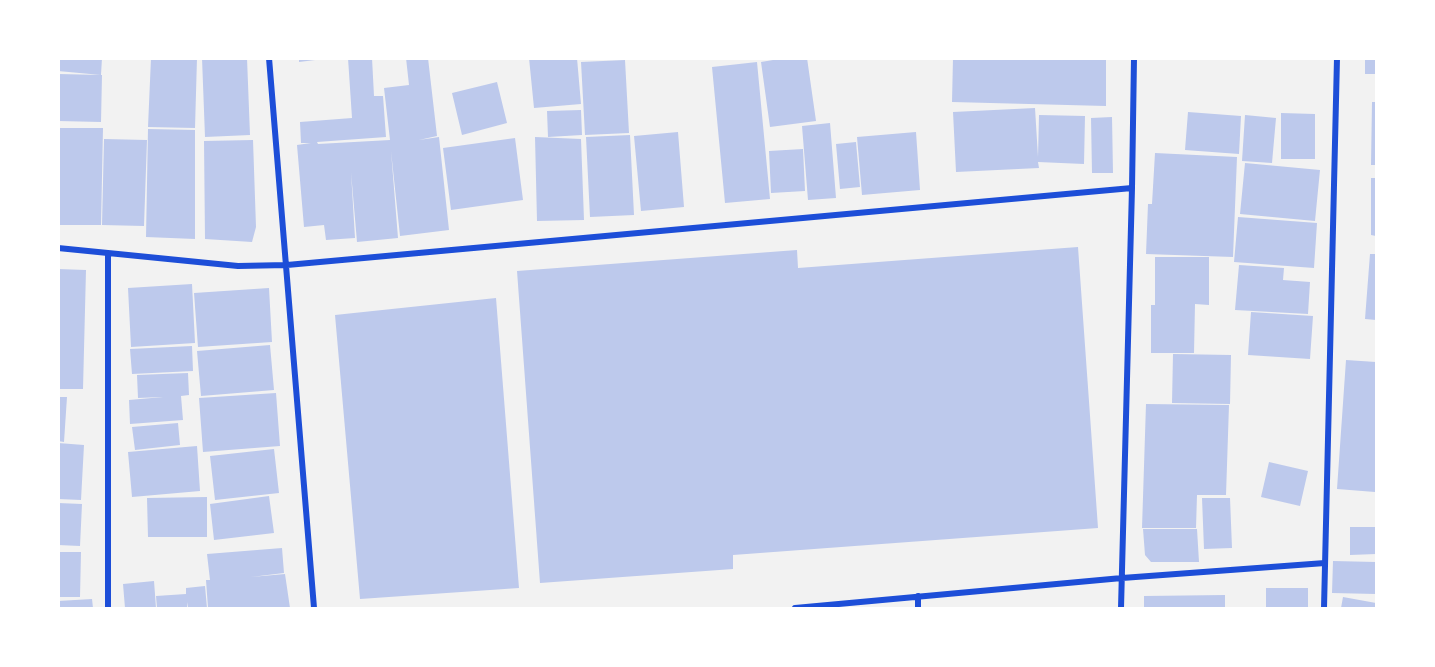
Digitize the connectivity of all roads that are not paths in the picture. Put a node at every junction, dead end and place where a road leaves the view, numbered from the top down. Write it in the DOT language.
graph roads {
  1 [pos="269,58"];
  2 [pos="1134,58"];
  3 [pos="1337,58"];
  4 [pos="1132,188"];
  5 [pos="58,248"];
  6 [pos="108,252"];
  7 [pos="287,265"];
  8 [pos="1324,563"];
  9 [pos="1122,578"];
  10 [pos="918,596"];
  11 [pos="108,609"];
  12 [pos="314,609"];
  13 [pos="795,609"];
  14 [pos="918,609"];
  15 [pos="1121,609"];
  16 [pos="1324,609"];
  1 -- 7 [label="street"];
  2 -- 4 [label="street"];
  3 -- 8 [label="street"];
  4 -- 7 [label="street"];
  4 -- 9 [label="street"];
  5 -- 6 [label="street"];
  6 -- 7 [label="street"];
  6 -- 11 [label="street"];
  7 -- 12 [label="street"];
  8 -- 9 [label="street"];
  8 -- 16 [label="street"];
  9 -- 10 [label="street"];
  9 -- 15 [label="street"];
  10 -- 13 [label="street"];
  10 -- 14 [label="street"];
}
